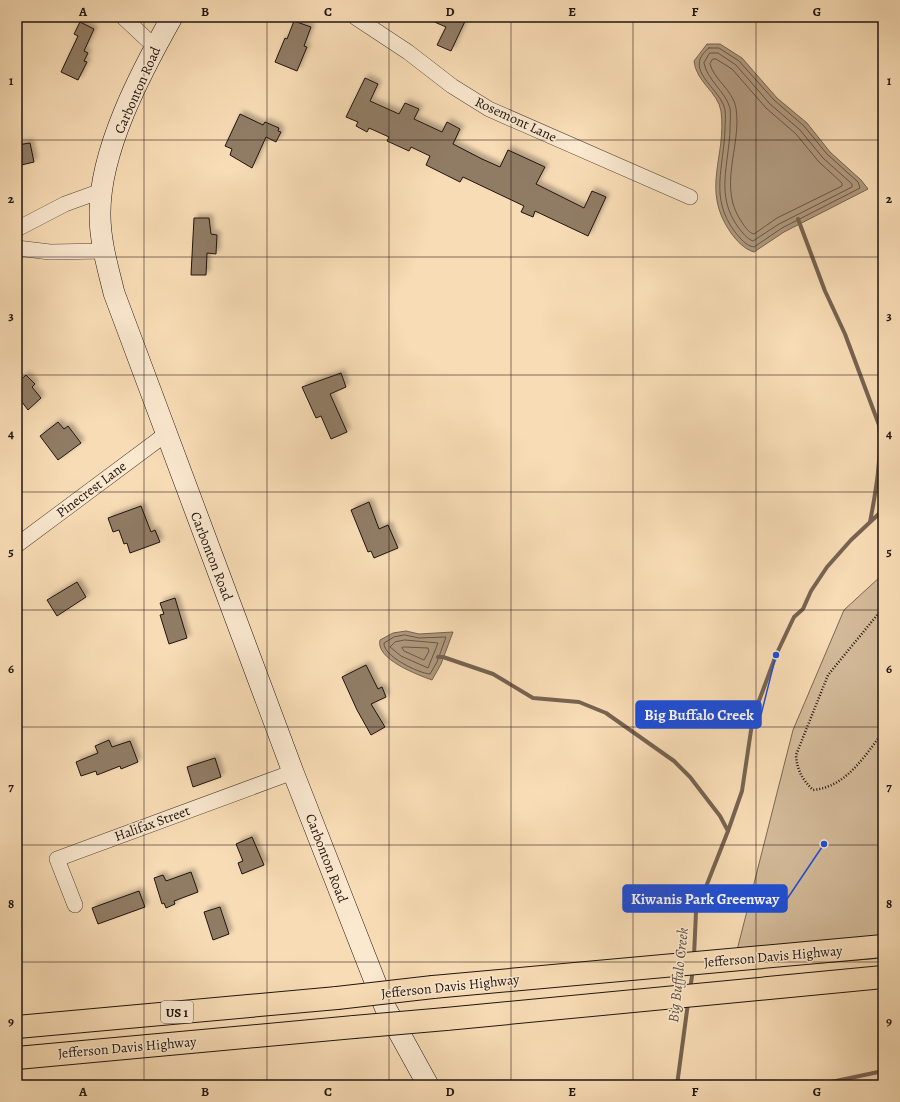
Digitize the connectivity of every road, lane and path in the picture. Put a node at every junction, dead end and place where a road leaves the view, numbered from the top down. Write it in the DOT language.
graph roads {
  1 [pos="123,17"];
  2 [pos="172,17"];
  3 [pos="355,17"];
  4 [pos="155,47"];
  5 [pos="101,191"];
  6 [pos="690,197"];
  7 [pos="17,229"];
  8 [pos="17,248"];
  9 [pos="104,251"];
  10 [pos="166,434"];
  11 [pos="17,544"];
  12 [pos="883,608"];
  13 [pos="883,732"];
  14 [pos="293,772"];
  15 [pos="75,905"];
  16 [pos="883,946"];
  17 [pos="883,977"];
  18 [pos="17,1027"];
  19 [pos="17,1058"];
  20 [pos="428,1085"];
  1 -- 4 [label="street"];
  2 -- 4 [label="street, Carbonton Road"];
  3 -- 6 [label="street, Rosemont Lane"];
  4 -- 5 [label="street, Carbonton Road"];
  5 -- 7 [label="street"];
  5 -- 9 [label="street, Carbonton Road"];
  8 -- 9 [label="street"];
  9 -- 10 [label="street, Carbonton Road"];
  10 -- 11 [label="street, Pinecrest Lane"];
  10 -- 14 [label="street, Carbonton Road"];
  12 -- 13 [label="path"];
  14 -- 15 [label="street, Halifax Street"];
  14 -- 20 [label="street, Carbonton Road"];
  16 -- 18 [label="highway, Jefferson Davis Highway / US 1, bridge"];
  17 -- 19 [label="highway, Jefferson Davis Highway / US 1, bridge"];
}
